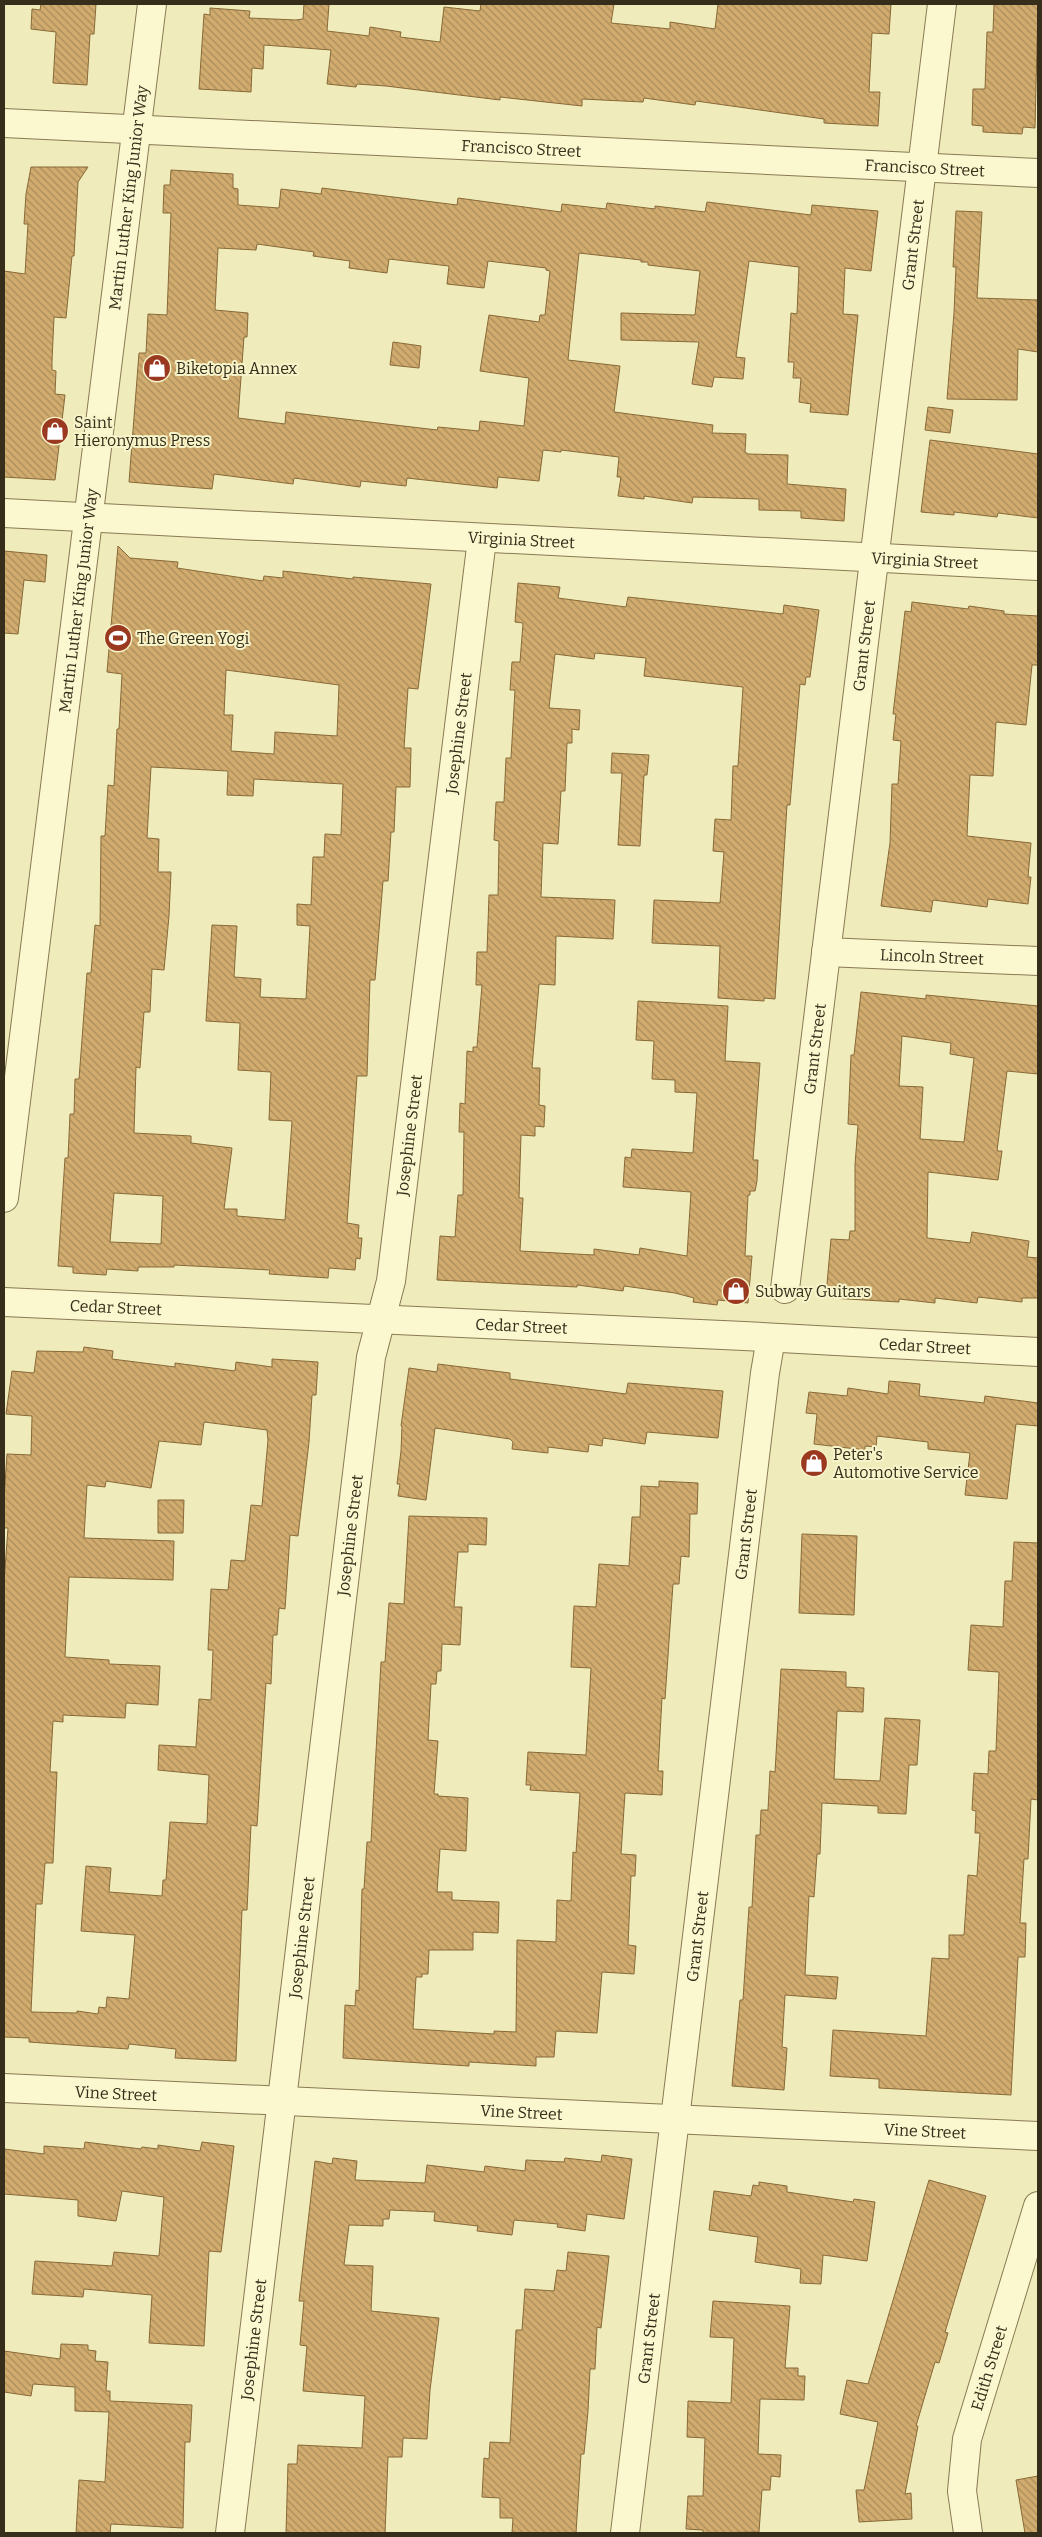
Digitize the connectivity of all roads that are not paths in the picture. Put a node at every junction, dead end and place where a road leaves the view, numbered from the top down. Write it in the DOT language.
graph roads {
  1 [pos="152,4"];
  2 [pos="942,4"];
  3 [pos="4,123"];
  4 [pos="136,129"];
  5 [pos="922,167"];
  6 [pos="1038,173"];
  7 [pos="4,513"];
  8 [pos="89,518"];
  9 [pos="482,539"];
  10 [pos="875,558"];
  11 [pos="1038,566"];
  12 [pos="826,952"];
  13 [pos="1038,961"];
  14 [pos="4,1198"];
  15 [pos="785,1288"];
  16 [pos="4,1302"];
  17 [pos="381,1319"];
  18 [pos="771,1338"];
  19 [pos="1038,1352"];
  20 [pos="4,2088"];
  21 [pos="282,2102"];
  22 [pos="674,2120"];
  23 [pos="1038,2136"];
  24 [pos="1038,2206"];
  25 [pos="230,2533"];
  26 [pos="625,2533"];
  27 [pos="968,2533"];
  1 -- 4 [label="street, Martin Luther King Junior Way"];
  2 -- 5 [label="street, Grant Street"];
  3 -- 4 [label="street, Francisco Street"];
  4 -- 5 [label="street, Francisco Street"];
  4 -- 8 [label="street, Martin Luther King Junior Way"];
  5 -- 6 [label="street, Francisco Street"];
  5 -- 10 [label="street, Grant Street"];
  7 -- 8 [label="street, Virginia Street"];
  8 -- 9 [label="street, Virginia Street"];
  8 -- 14 [label="street, Martin Luther King Junior Way"];
  9 -- 10 [label="street, Virginia Street"];
  9 -- 17 [label="street, Josephine Street"];
  10 -- 11 [label="street, Virginia Street"];
  10 -- 12 [label="street, Grant Street"];
  12 -- 13 [label="street, Lincoln Street"];
  12 -- 15 [label="street, Grant Street"];
  16 -- 17 [label="street, Cedar Street"];
  17 -- 18 [label="street, Cedar Street"];
  17 -- 21 [label="street, Josephine Street"];
  18 -- 19 [label="street, Cedar Street"];
  18 -- 22 [label="street, Grant Street"];
  20 -- 21 [label="street, Vine Street"];
  21 -- 22 [label="street, Vine Street"];
  21 -- 25 [label="street, Josephine Street"];
  22 -- 23 [label="street, Vine Street"];
  22 -- 26 [label="street, Grant Street"];
  24 -- 27 [label="street, Edith Street"];
}
